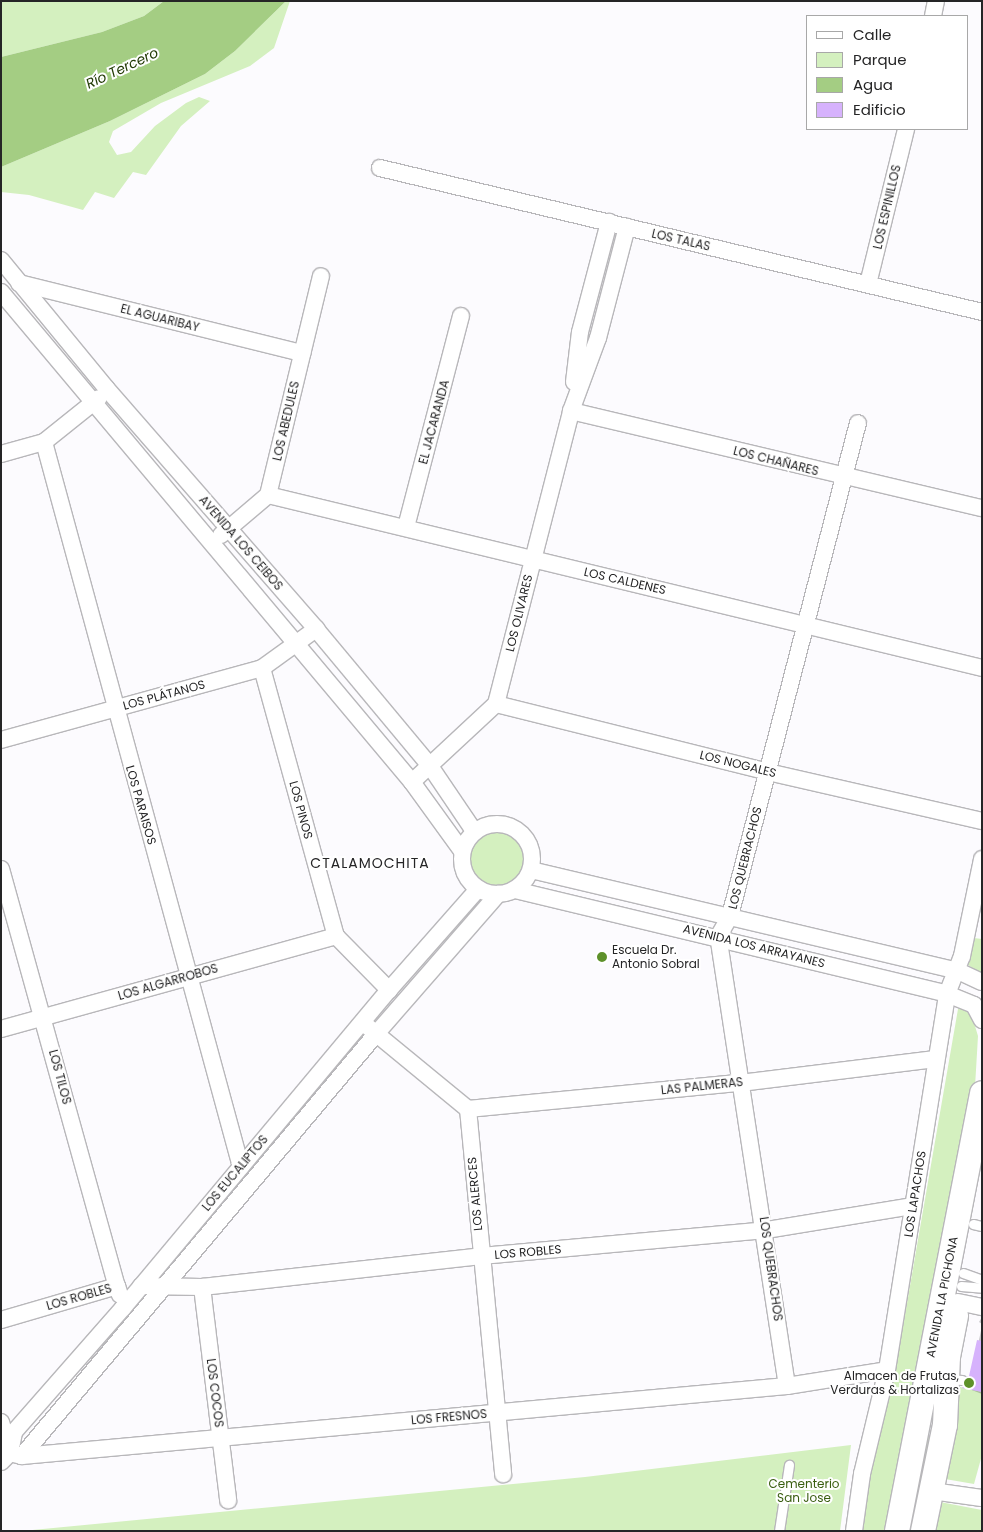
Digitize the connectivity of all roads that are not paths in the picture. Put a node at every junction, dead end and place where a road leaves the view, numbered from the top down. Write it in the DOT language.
graph roads {
  1 [pos="936,1"];
  2 [pos="932,15"];
  3 [pos="906,130"];
  4 [pos="380,168"];
  5 [pos="609,222"];
  6 [pos="627,226"];
  7 [pos="1,260"];
  8 [pos="321,276"];
  9 [pos="19,283"];
  10 [pos="868,284"];
  11 [pos="1,292"];
  12 [pos="982,312"];
  13 [pos="461,316"];
  14 [pos="302,353"];
  15 [pos="107,389"];
  16 [pos="93,404"];
  17 [pos="570,411"];
  18 [pos="858,424"];
  19 [pos="44,442"];
  20 [pos="1,454"];
  21 [pos="844,477"];
  22 [pos="268,495"];
  23 [pos="982,508"];
  24 [pos="406,527"];
  25 [pos="228,528"];
  26 [pos="212,543"];
  27 [pos="533,559"];
  28 [pos="805,624"];
  29 [pos="316,629"];
  30 [pos="298,645"];
  31 [pos="262,668"];
  32 [pos="982,668"];
  33 [pos="496,704"];
  34 [pos="114,708"];
  35 [pos="1,740"];
  36 [pos="430,766"];
  37 [pos="768,772"];
  38 [pos="412,782"];
  39 [pos="982,821"];
  40 [pos="474,832"];
  41 [pos="462,851"];
  42 [pos="982,859"];
  43 [pos="1,869"];
  44 [pos="531,870"];
  45 [pos="478,889"];
  46 [pos="515,890"];
  47 [pos="498,894"];
  48 [pos="730,916"];
  49 [pos="336,936"];
  50 [pos="718,936"];
  51 [pos="958,971"];
  52 [pos="189,976"];
  53 [pos="982,982"];
  54 [pos="389,990"];
  55 [pos="948,994"];
  56 [pos="43,1017"];
  57 [pos="982,1020"];
  58 [pos="362,1022"];
  59 [pos="1,1029"];
  60 [pos="376,1034"];
  61 [pos="936,1059"];
  62 [pos="740,1083"];
  63 [pos="982,1093"];
  64 [pos="468,1109"];
  65 [pos="241,1167"];
  66 [pos="982,1176"];
  67 [pos="913,1206"];
  68 [pos="977,1225"];
  69 [pos="766,1230"];
  70 [pos="481,1256"];
  71 [pos="165,1285"];
  72 [pos="117,1286"];
  73 [pos="141,1286"];
  74 [pos="969,1286"];
  75 [pos="202,1287"];
  76 [pos="982,1307"];
  77 [pos="123,1308"];
  78 [pos="1,1320"];
  79 [pos="132,1325"];
  80 [pos="887,1370"];
  81 [pos="787,1386"];
  82 [pos="496,1413"];
  83 [pos="1,1422"];
  84 [pos="916,1435"];
  85 [pos="221,1439"];
  86 [pos="943,1442"];
  87 [pos="11,1457"];
  88 [pos="789,1465"];
  89 [pos="503,1474"];
  90 [pos="932,1491"];
  91 [pos="981,1493"];
  92 [pos="228,1500"];
  93 [pos="911,1529"];
  94 [pos="779,1531"];
  95 [pos="854,1531"];
  1 -- 2 [label="street"];
  3 -- 10 [label="street, LOS ESPINILLOS"];
  4 -- 5 [label="street, LOS TALAS"];
  5 -- 6 [label="street, LOS TALAS"];
  5 -- 17 [label="street"];
  6 -- 10 [label="street, LOS TALAS"];
  6 -- 17 [label="street"];
  7 -- 9 [label="street, AVENIDA LOS CEIBOS"];
  8 -- 14 [label="street, LOS ABEDULES"];
  9 -- 14 [label="street, EL AGUARIBAY"];
  9 -- 15 [label="street, AVENIDA LOS CEIBOS"];
  10 -- 12 [label="street, LOS TALAS"];
  11 -- 16 [label="street, AVENIDA LOS CEIBOS"];
  13 -- 24 [label="street, EL JACARANDA"];
  14 -- 22 [label="street, LOS ABEDULES"];
  15 -- 16 [label="street"];
  15 -- 25 [label="street, AVENIDA LOS CEIBOS"];
  16 -- 19 [label="street"];
  16 -- 26 [label="street, AVENIDA LOS CEIBOS"];
  17 -- 21 [label="street, LOS CHAÑARES"];
  17 -- 27 [label="street, LOS OLIVARES"];
  18 -- 21 [label="street, LOS QUEBRACHOS"];
  19 -- 20 [label="street"];
  19 -- 34 [label="street, LOS PARAISOS"];
  21 -- 23 [label="street, LOS CHAÑARES"];
  21 -- 28 [label="street, LOS QUEBRACHOS"];
  22 -- 24 [label="street, LOS CALDENES"];
  22 -- 25 [label="street"];
  24 -- 27 [label="street, LOS CALDENES"];
  25 -- 26 [label="street"];
  25 -- 29 [label="street, AVENIDA LOS CEIBOS"];
  26 -- 30 [label="street, AVENIDA LOS CEIBOS"];
  27 -- 28 [label="street, LOS CALDENES"];
  27 -- 33 [label="street, LOS OLIVARES"];
  28 -- 32 [label="street, LOS CALDENES"];
  28 -- 37 [label="street, LOS QUEBRACHOS"];
  29 -- 30 [label="street, LOS PLÁTANOS"];
  29 -- 36 [label="street, AVENIDA LOS CEIBOS"];
  30 -- 31 [label="street, LOS PLÁTANOS"];
  30 -- 38 [label="street, AVENIDA LOS CEIBOS"];
  31 -- 34 [label="street, LOS PLÁTANOS"];
  31 -- 49 [label="street, LOS PINOS"];
  33 -- 36 [label="street"];
  33 -- 37 [label="street, LOS NOGALES"];
  34 -- 35 [label="street, LOS PLÁTANOS"];
  34 -- 52 [label="street, LOS PARAISOS"];
  36 -- 38 [label="street"];
  36 -- 40 [label="street, AVENIDA LOS CEIBOS"];
  37 -- 39 [label="street, LOS NOGALES"];
  37 -- 48 [label="street, LOS QUEBRACHOS"];
  38 -- 41 [label="street, AVENIDA LOS CEIBOS"];
  40 -- 41 [label="street"];
  40 -- 44 [label="street"];
  41 -- 45 [label="street"];
  42 -- 51 [label="street, LOS LAPACHOS"];
  43 -- 56 [label="street, LOS TILOS"];
  44 -- 46 [label="street"];
  44 -- 48 [label="street, AVENIDA LOS ARRAYANES"];
  45 -- 47 [label="street"];
  45 -- 54 [label="street, LOS EUCALIPTOS"];
  46 -- 47 [label="street"];
  46 -- 50 [label="street, AVENIDA LOS ARRAYANES"];
  47 -- 60 [label="street, LOS EUCALIPTOS"];
  48 -- 50 [label="street, LOS QUEBRACHOS"];
  48 -- 51 [label="street, AVENIDA LOS ARRAYANES"];
  49 -- 52 [label="street, LOS ALGARROBOS"];
  49 -- 54 [label="street, LOS PINOS"];
  50 -- 55 [label="street, AVENIDA LOS ARRAYANES"];
  50 -- 62 [label="street, LOS QUEBRACHOS"];
  51 -- 53 [label="street, AVENIDA LOS ARRAYANES"];
  51 -- 55 [label="street, LOS LAPACHOS"];
  52 -- 56 [label="street, LOS ALGARROBOS"];
  52 -- 65 [label="street, LOS PARAISOS"];
  54 -- 58 [label="street, LOS EUCALIPTOS"];
  55 -- 57 [label="street, AVENIDA LOS ARRAYANES"];
  55 -- 61 [label="street, LOS LAPACHOS"];
  56 -- 59 [label="street, LOS ALGARROBOS"];
  56 -- 72 [label="street, LOS TILOS"];
  58 -- 60 [label="street"];
  58 -- 65 [label="street, LOS EUCALIPTOS"];
  60 -- 64 [label="street"];
  60 -- 71 [label="street, LOS EUCALIPTOS"];
  61 -- 62 [label="street, LAS PALMERAS"];
  61 -- 67 [label="street, LOS LAPACHOS"];
  62 -- 64 [label="street, LAS PALMERAS"];
  62 -- 69 [label="street, LOS QUEBRACHOS"];
  63 -- 84 [label="main road, AVENIDA LA PICHONA"];
  64 -- 70 [label="street, LOS ALERCES"];
  65 -- 73 [label="street, LOS EUCALIPTOS"];
  66 -- 68 [label="main road, AVENIDA LA PICHONA"];
  67 -- 69 [label="street, LOS ROBLES"];
  67 -- 80 [label="street, LOS LAPACHOS"];
  68 -- 74 [label="main road, AVENIDA LA PICHONA"];
  69 -- 70 [label="street, LOS ROBLES"];
  69 -- 81 [label="street, LOS QUEBRACHOS"];
  70 -- 75 [label="street, LOS ROBLES"];
  70 -- 82 [label="street, LOS ALERCES"];
  71 -- 73 [label="street, LOS ROBLES"];
  71 -- 75 [label="street, LOS ROBLES"];
  71 -- 79 [label="street, LOS EUCALIPTOS"];
  72 -- 77 [label="street, LOS ROBLES"];
  72 -- 78 [label="street, LOS ROBLES"];
  73 -- 77 [label="street, LOS EUCALIPTOS"];
  74 -- 76 [label="street"];
  74 -- 86 [label="main road, AVENIDA LA PICHONA"];
  75 -- 85 [label="street, LOS COCOS"];
  77 -- 79 [label="street, LOS ROBLES"];
  77 -- 87 [label="street, LOS EUCALIPTOS"];
  79 -- 87 [label="street, LOS EUCALIPTOS"];
  80 -- 81 [label="street, LOS FRESNOS"];
  80 -- 95 [label="street, LOS LAPACHOS"];
  81 -- 82 [label="street, LOS FRESNOS"];
  82 -- 85 [label="street, LOS FRESNOS"];
  82 -- 89 [label="street, LOS ALERCES"];
  83 -- 87 [label="street"];
  84 -- 86 [label="street"];
  84 -- 93 [label="main road, AVENIDA LA PICHONA"];
  85 -- 87 [label="street, LOS FRESNOS"];
  85 -- 92 [label="street, LOS COCOS"];
  86 -- 90 [label="main road, AVENIDA LA PICHONA"];
  88 -- 94 [label="lane"];
  90 -- 91 [label="street"];
  90 -- 93 [label="main road, AVENIDA LA PICHONA"];
}
